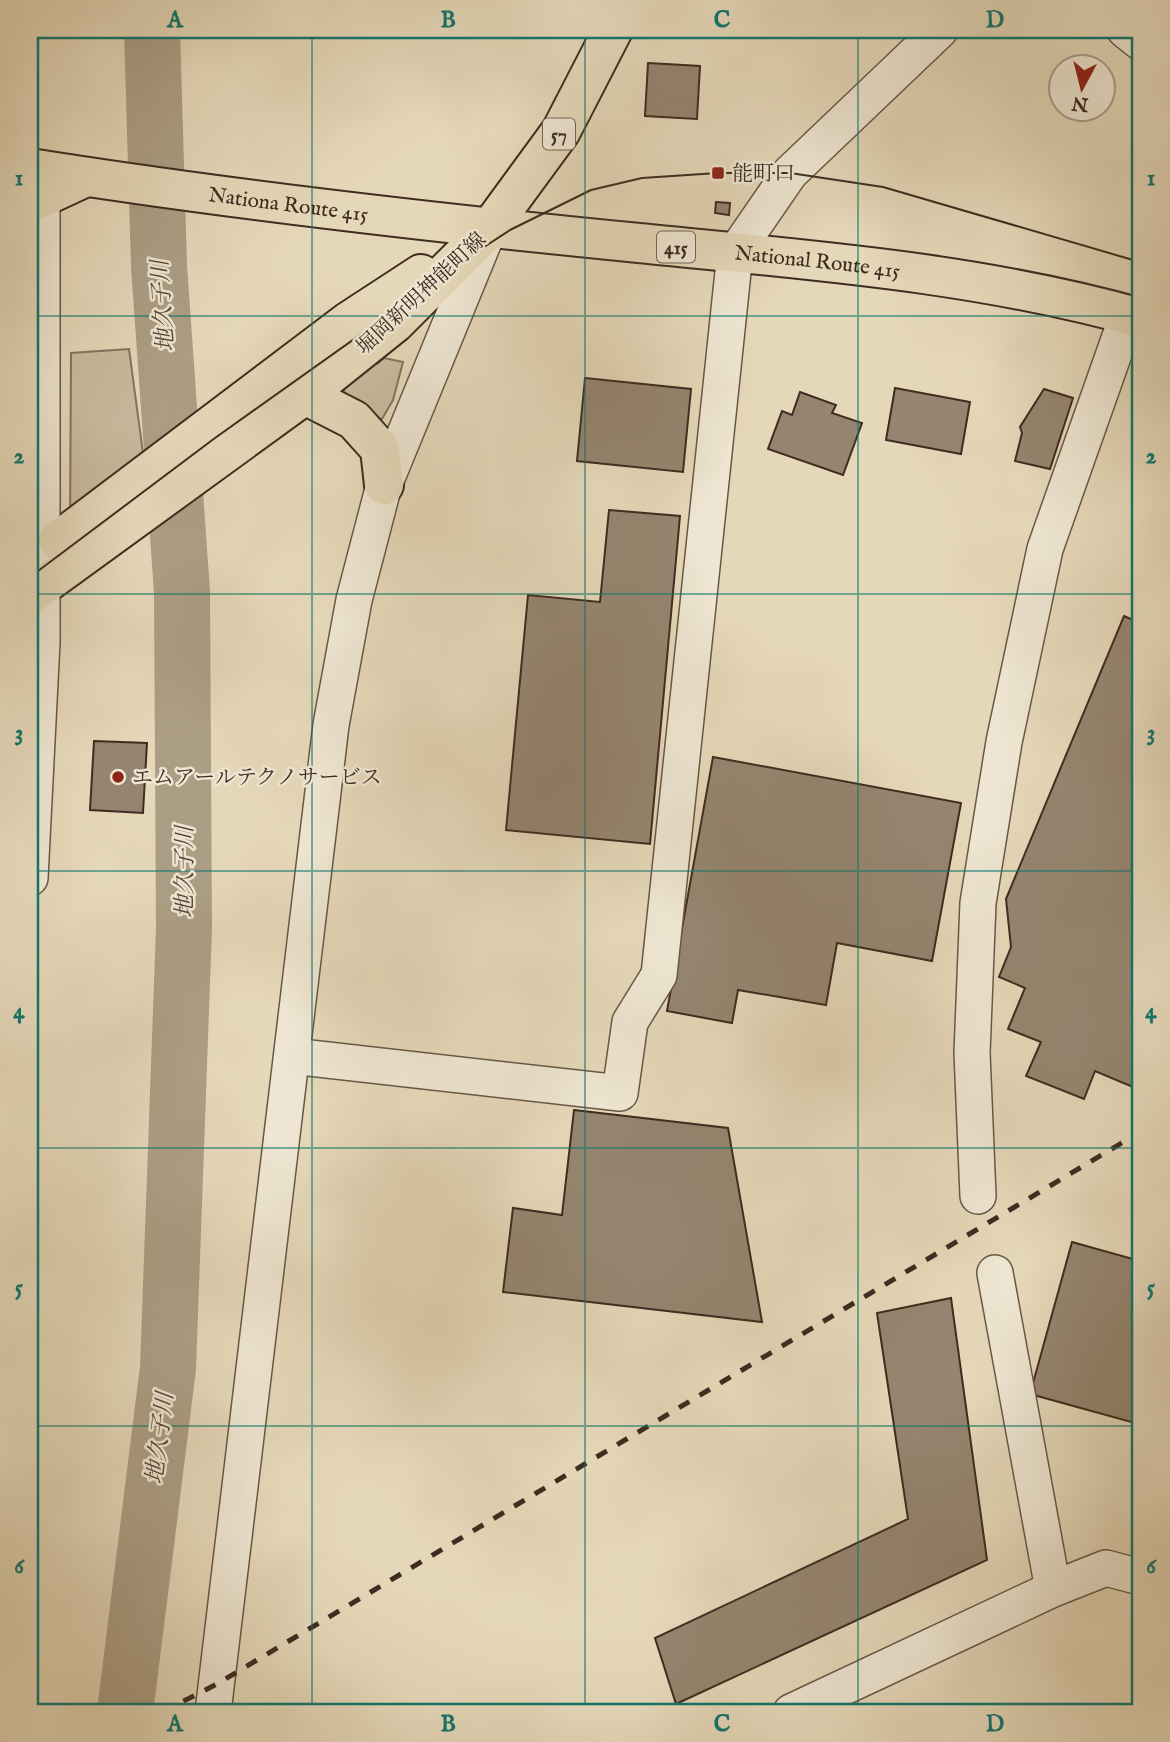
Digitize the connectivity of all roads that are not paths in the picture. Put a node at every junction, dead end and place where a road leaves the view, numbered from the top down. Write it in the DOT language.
graph roads {
  1 [pos="613,30"];
  2 [pos="940,30"];
  3 [pos="1125,30"];
  4 [pos="1140,42"];
  5 [pos="34,190"];
  6 [pos="490,228"];
  7 [pos="734,253"];
  8 [pos="1134,316"];
  9 [pos="305,395"];
  10 [pos="215,440"];
  11 [pos="384,485"];
  12 [pos="35,574"];
  13 [pos="30,878"];
  14 [pos="292,1056"];
  15 [pos="978,1196"];
  16 [pos="995,1273"];
  17 [pos="1140,1577"];
  18 [pos="1053,1588"];
  19 [pos="213,1712"];
  20 [pos="791,1712"];
  1 -- 6 [label="main road, 57"];
  2 -- 7 [label="street"];
  3 -- 4 [label="street"];
  5 -- 6 [label="main road, Nationa Route 415 / 415"];
  5 -- 12 [label="street"];
  6 -- 7 [label="main road, National Route 415 / 415"];
  6 -- 9 [label="main road, 堀岡新明神能町線"];
  6 -- 10 [label="main road, 堀岡新明神能町線"];
  6 -- 11 [label="street"];
  7 -- 8 [label="main road, National Route 415 / 415"];
  7 -- 14 [label="street"];
  8 -- 15 [label="street"];
  9 -- 10 [label="main road, 堀岡新明神能町線"];
  9 -- 11 [label="main road"];
  10 -- 12 [label="main road, 堀岡新明神能町線"];
  11 -- 14 [label="street"];
  12 -- 13 [label="street"];
  14 -- 19 [label="street"];
  16 -- 18 [label="street"];
  17 -- 18 [label="street"];
  18 -- 20 [label="street"];
}
